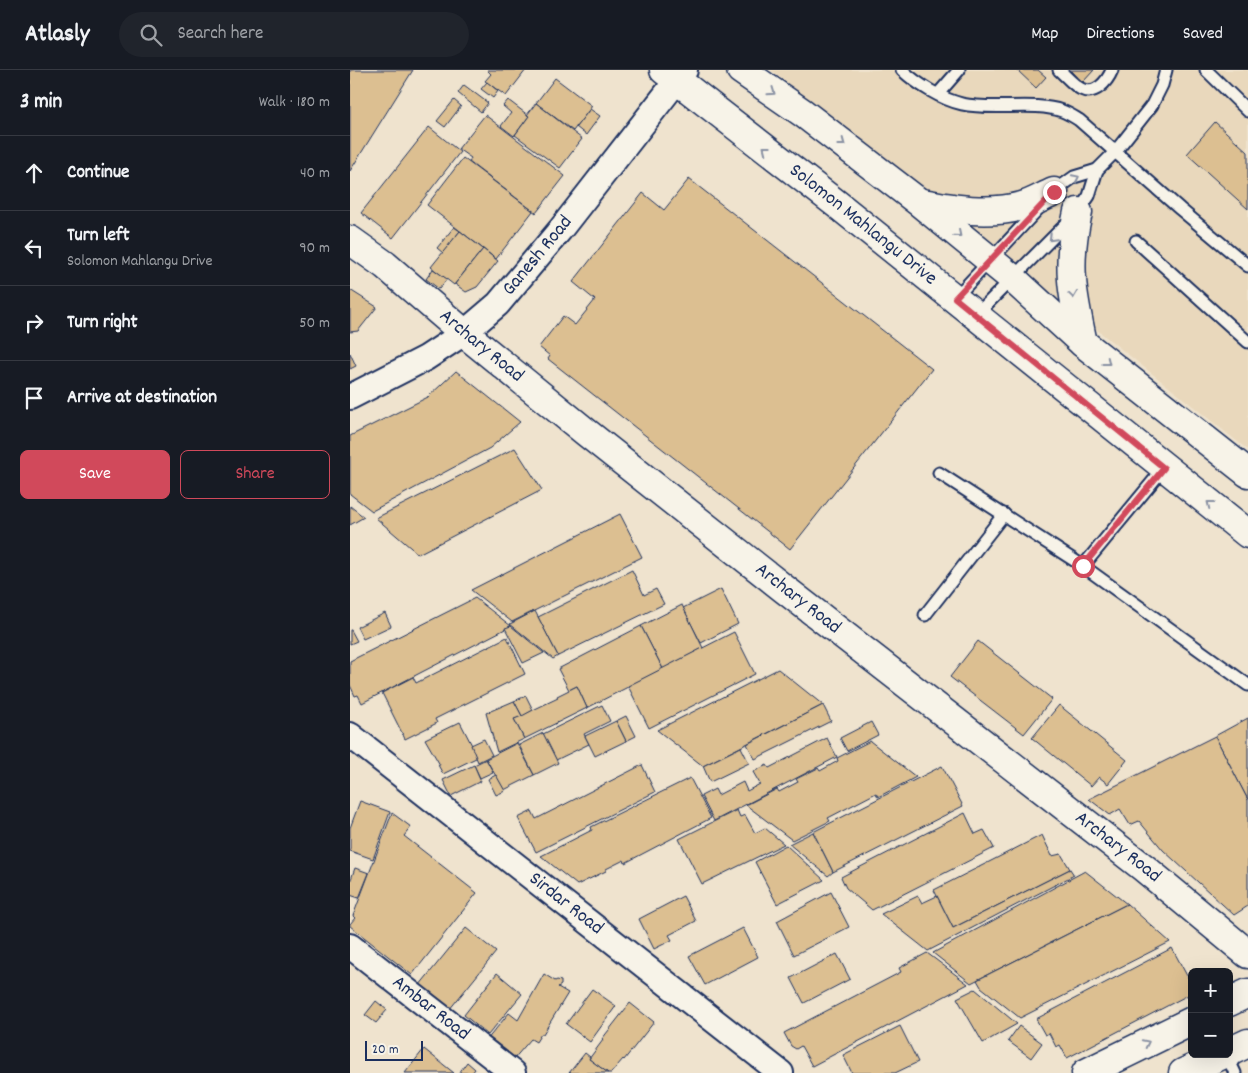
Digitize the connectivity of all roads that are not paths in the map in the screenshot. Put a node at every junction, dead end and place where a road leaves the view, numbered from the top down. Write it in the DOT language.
graph roads {
  1 [pos="741,70"];
  2 [pos="902,70"];
  3 [pos="959,70"];
  4 [pos="1059,70"];
  5 [pos="1112,70"];
  6 [pos="1166,70"];
  7 [pos="1206,70"];
  8 [pos="675,73"];
  9 [pos="938,94"];
  10 [pos="1248,111"];
  11 [pos="1115,152"];
  12 [pos="1097,170"];
  13 [pos="1054,192"];
  14 [pos="920,203"];
  15 [pos="1078,212"];
  16 [pos="350,240"];
  17 [pos="1136,241"];
  18 [pos="990,261"];
  19 [pos="1248,266"];
  20 [pos="1012,278"];
  21 [pos="955,298"];
  22 [pos="976,315"];
  23 [pos="464,333"];
  24 [pos="1248,342"];
  25 [pos="1083,343"];
  26 [pos="350,397"];
  27 [pos="1164,468"];
  28 [pos="940,472"];
  29 [pos="1248,473"];
  30 [pos="1004,514"];
  31 [pos="1248,534"];
  32 [pos="1083,566"];
  33 [pos="925,615"];
  34 [pos="1248,685"];
  35 [pos="350,735"];
  36 [pos="350,946"];
  37 [pos="1248,954"];
  38 [pos="1248,993"];
  39 [pos="1233,1000"];
  40 [pos="1188,1023"];
  41 [pos="1248,1043"];
  42 [pos="1233,1050"];
  43 [pos="1216,1058"];
  44 [pos="1227,1058"];
  45 [pos="513,1073"];
  46 [pos="781,1073"];
  47 [pos="1086,1073"];
  48 [pos="1183,1073"];
  49 [pos="1235,1073"];
  1 -- 14 [label="main road, one-way"];
  2 -- 9 [label="lane"];
  3 -- 9 [label="lane"];
  4 -- 5 [label="lane"];
  6 -- 11 [label="lane"];
  7 -- 10 [label="lane"];
  21 -- 8 [label="main road, Solomon Mahlangu Drive, one-way"];
  8 -- 23 [label="street, Ganesh Road"];
  9 -- 11 [label="lane"];
  11 -- 12 [label="lane"];
  11 -- 19 [label="lane"];
  13 -- 12 [label="lane, one-way"];
  12 -- 15 [label="lane"];
  13 -- 14 [label="main road"];
  13 -- 18 [label="lane"];
  14 -- 18 [label="main road, one-way"];
  15 -- 20 [label="lane, one-way"];
  15 -- 25 [label="main road, one-way"];
  16 -- 23 [label="main road, Archary Road"];
  17 -- 24 [label="lane"];
  18 -- 20 [label="main road"];
  18 -- 21 [label="lane"];
  20 -- 22 [label="lane"];
  20 -- 25 [label="main road"];
  21 -- 22 [label="main road, Solomon Mahlangu Drive"];
  22 -- 27 [label="main road, Solomon Mahlangu Drive"];
  23 -- 26 [label="street, Ganesh Road"];
  23 -- 37 [label="main road, Archary Road"];
  25 -- 29 [label="main road, one-way"];
  31 -- 27 [label="main road, Solomon Mahlangu Drive, one-way"];
  27 -- 32 [label="lane"];
  28 -- 30 [label="lane"];
  30 -- 32 [label="lane"];
  30 -- 33 [label="lane"];
  32 -- 34 [label="lane"];
  35 -- 46 [label="street, Sirdar Road"];
  36 -- 45 [label="street, Ambar Road"];
  38 -- 39 [label="main road"];
  47 -- 40 [label="main road, one-way"];
  41 -- 42 [label="main road"];
  43 -- 48 [label="main road"];
  44 -- 49 [label="lane"];
}
